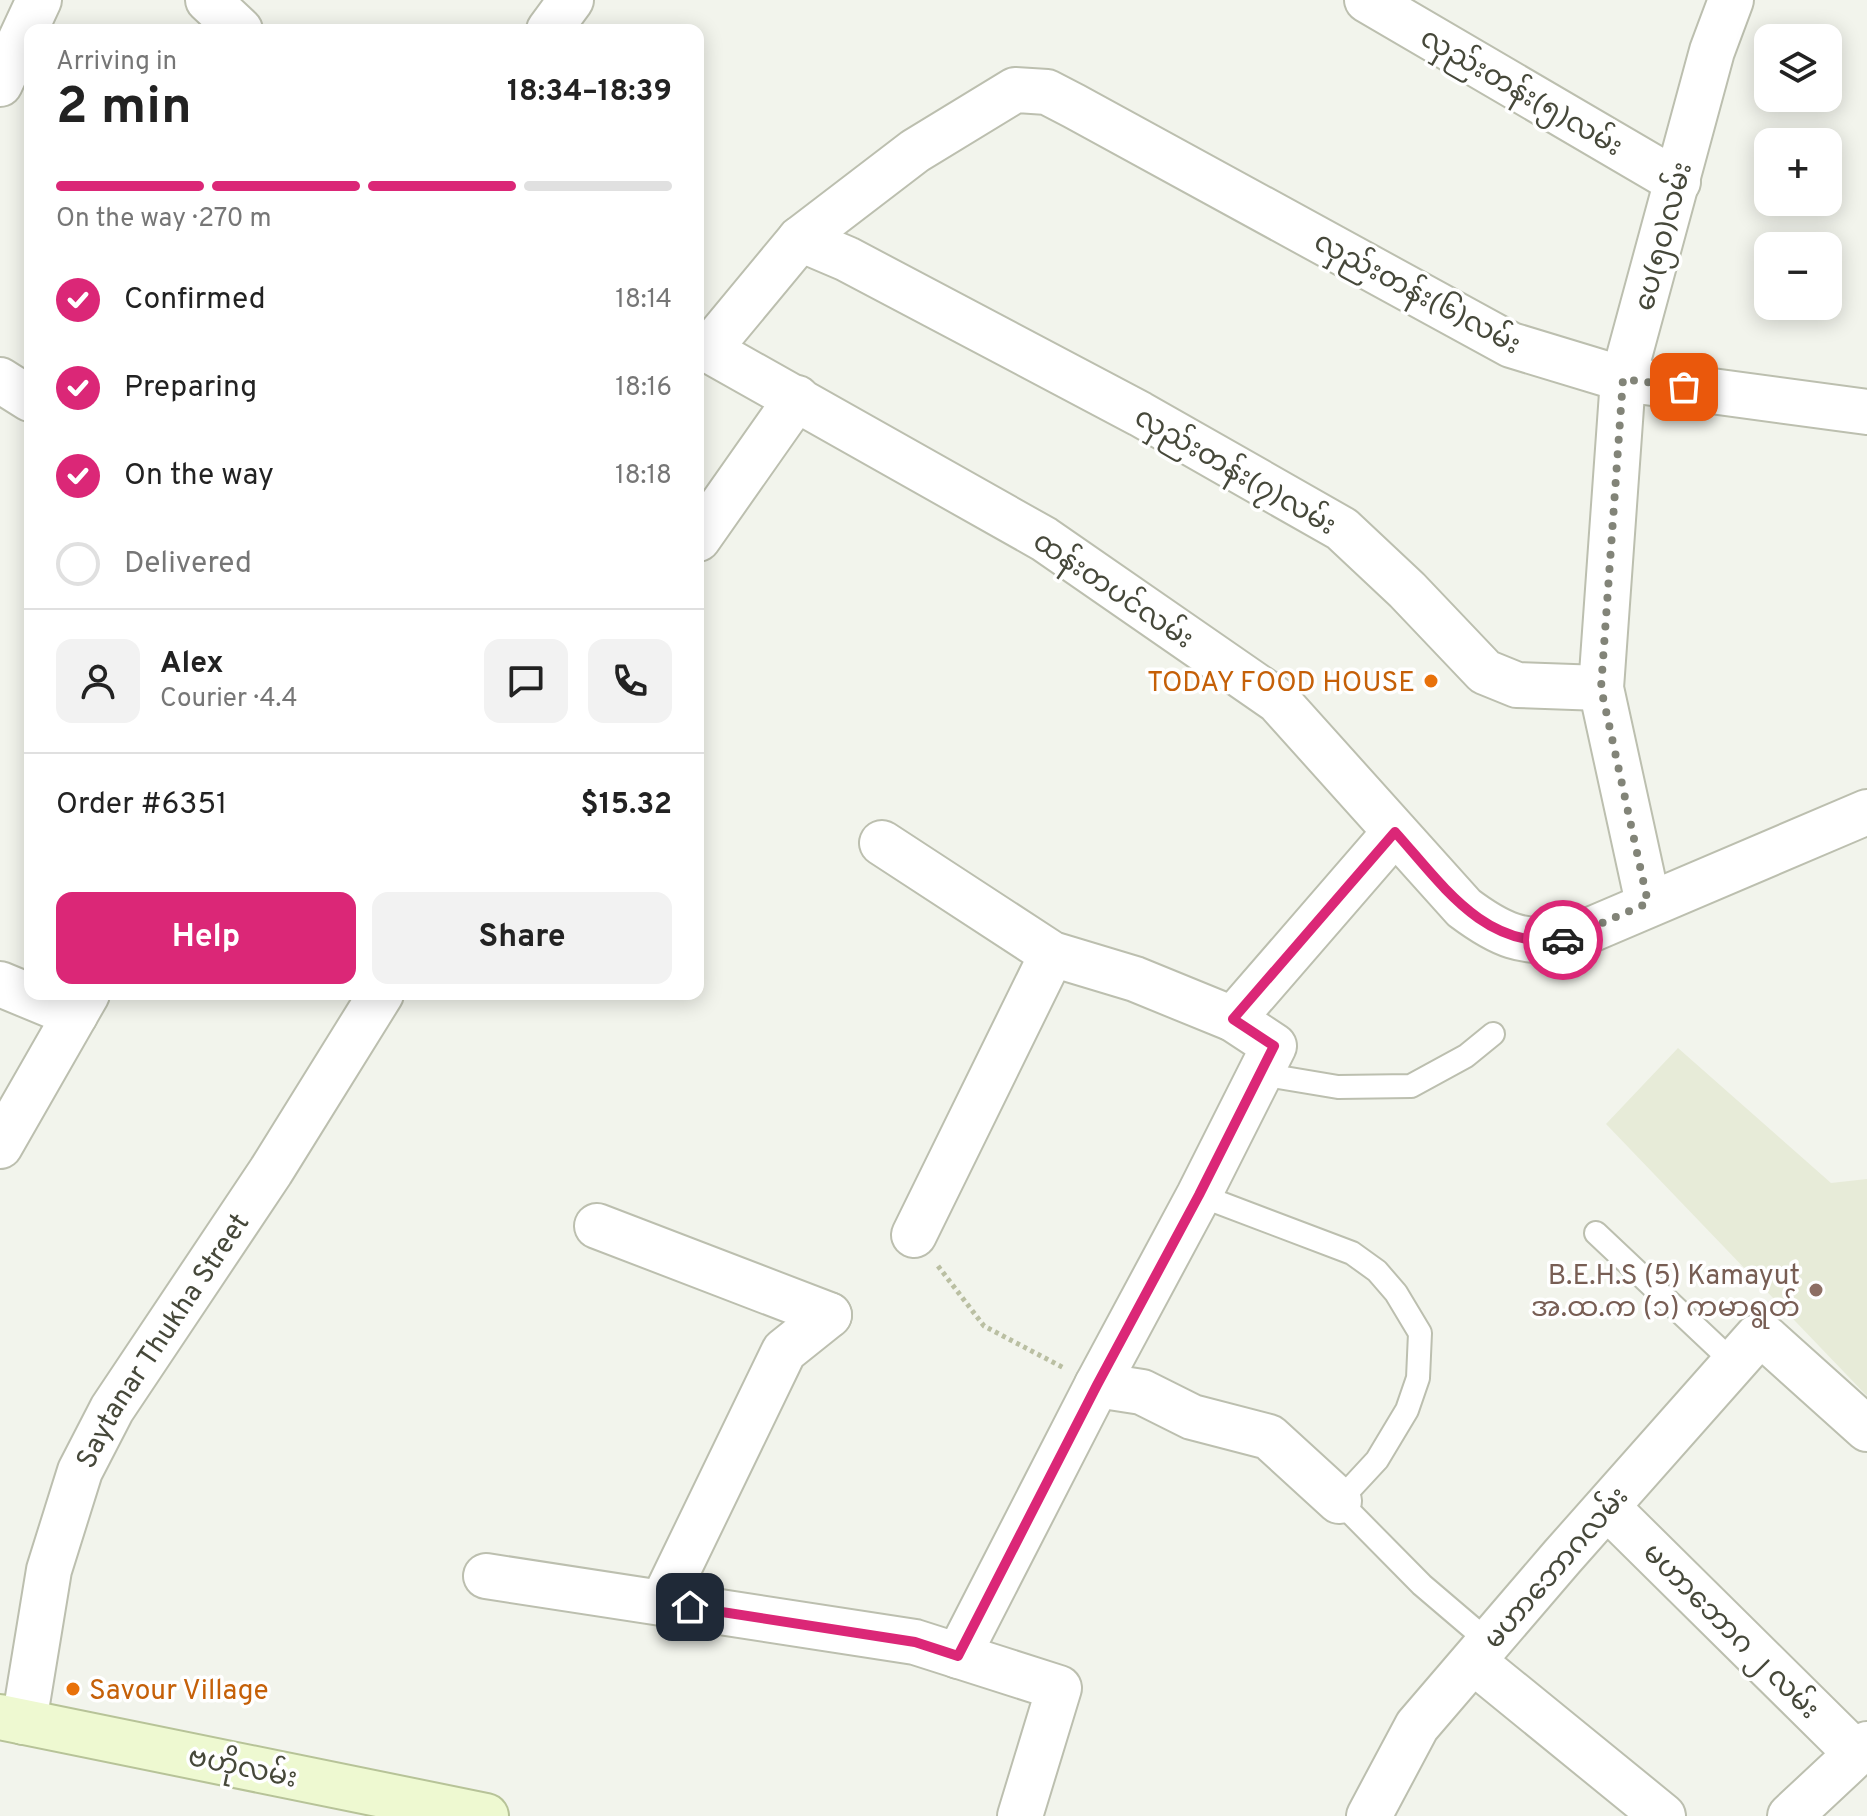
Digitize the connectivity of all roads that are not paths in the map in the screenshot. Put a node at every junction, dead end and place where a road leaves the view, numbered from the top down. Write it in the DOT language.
graph roads {
  1 [pos="39,0"];
  2 [pos="208,0"];
  3 [pos="571,0"];
  4 [pos="1367,0"];
  5 [pos="1731,0"];
  6 [pos="28,24"];
  7 [pos="234,24"];
  8 [pos="553,24"];
  9 [pos="24,32"];
  10 [pos="0,84"];
  11 [pos="1678,182"];
  12 [pos="800,239"];
  13 [pos="704,346"];
  14 [pos="704,348"];
  15 [pos="1623,379"];
  16 [pos="0,380"];
  17 [pos="24,396"];
  18 [pos="797,398"];
  19 [pos="1867,412"];
  20 [pos="704,530"];
  21 [pos="1601,688"];
  22 [pos="1867,812"];
  23 [pos="1395,832"];
  24 [pos="882,843"];
  25 [pos="1648,903"];
  26 [pos="1052,954"];
  27 [pos="0,984"];
  28 [pos="24,990"];
  29 [pos="377,1000"];
  30 [pos="81,1004"];
  31 [pos="1233,1019"];
  32 [pos="1493,1034"];
  33 [pos="1260,1074"];
  34 [pos="0,1146"];
  35 [pos="1199,1195"];
  36 [pos="597,1226"];
  37 [pos="1596,1233"];
  38 [pos="914,1235"];
  39 [pos="1749,1350"];
  40 [pos="1097,1385"];
  41 [pos="1867,1429"];
  42 [pos="1339,1501"];
  43 [pos="1607,1507"];
  44 [pos="486,1576"];
  45 [pos="662,1603"];
  46 [pos="1482,1652"];
  47 [pos="958,1656"];
  48 [pos="12,1720"];
  49 [pos="1862,1749"];
  50 [pos="486,1816"];
  51 [pos="1020,1816"];
  52 [pos="1369,1816"];
  53 [pos="1663,1816"];
  54 [pos="1790,1816"];
  1 -- 6 [label="street"];
  2 -- 7 [label="street"];
  3 -- 8 [label="street"];
  4 -- 11 [label="street, လှည်းတန်း(၅)လမ်း"];
  5 -- 11 [label="street, ပေ(၅၀)လမ်း"];
  9 -- 10 [label="street"];
  11 -- 15 [label="street, ပေ(၅၀)လမ်း"];
  12 -- 13 [label="street"];
  12 -- 15 [label="street, လှည်းတန်း(၆)လမ်း"];
  12 -- 21 [label="street, လှည်းတန်း(၇)လမ်း"];
  14 -- 18 [label="street, ထန်းတပင်လမ်း"];
  15 -- 19 [label="street, လှည်းတန်း(၆)လမ်း"];
  15 -- 21 [label="street, ပေ(၅၀)လမ်း"];
  16 -- 17 [label="street"];
  18 -- 20 [label="street"];
  18 -- 23 [label="street, ထန်းတပင်လမ်း"];
  21 -- 25 [label="street, ပေ(၅၀)လမ်း"];
  22 -- 25 [label="street, ထန်းတပင်လမ်း"];
  23 -- 25 [label="street, ထန်းတပင်လမ်း"];
  23 -- 31 [label="street"];
  24 -- 26 [label="street"];
  26 -- 31 [label="street"];
  26 -- 38 [label="street"];
  27 -- 28 [label="street"];
  29 -- 48 [label="street, Saytanar Thukha Street"];
  30 -- 34 [label="street"];
  31 -- 33 [label="street"];
  32 -- 33 [label="lane"];
  33 -- 35 [label="street"];
  35 -- 40 [label="street"];
  35 -- 42 [label="lane"];
  36 -- 45 [label="street"];
  37 -- 39 [label="lane"];
  39 -- 41 [label="street"];
  39 -- 43 [label="street, မဟာဘောဂလမ်း"];
  40 -- 42 [label="street"];
  40 -- 47 [label="street"];
  42 -- 46 [label="lane"];
  43 -- 46 [label="street, မဟာဘောဂလမ်း"];
  43 -- 49 [label="street, မဟာဘောဂ ၂ လမ်း"];
  44 -- 45 [label="street"];
  45 -- 47 [label="street"];
  46 -- 52 [label="street, မဟာဘောဂလမ်း"];
  46 -- 53 [label="street"];
  47 -- 51 [label="street"];
  48 -- 50 [label="main road, ဗဟိုလမ်း"];
  49 -- 54 [label="street"];
}
